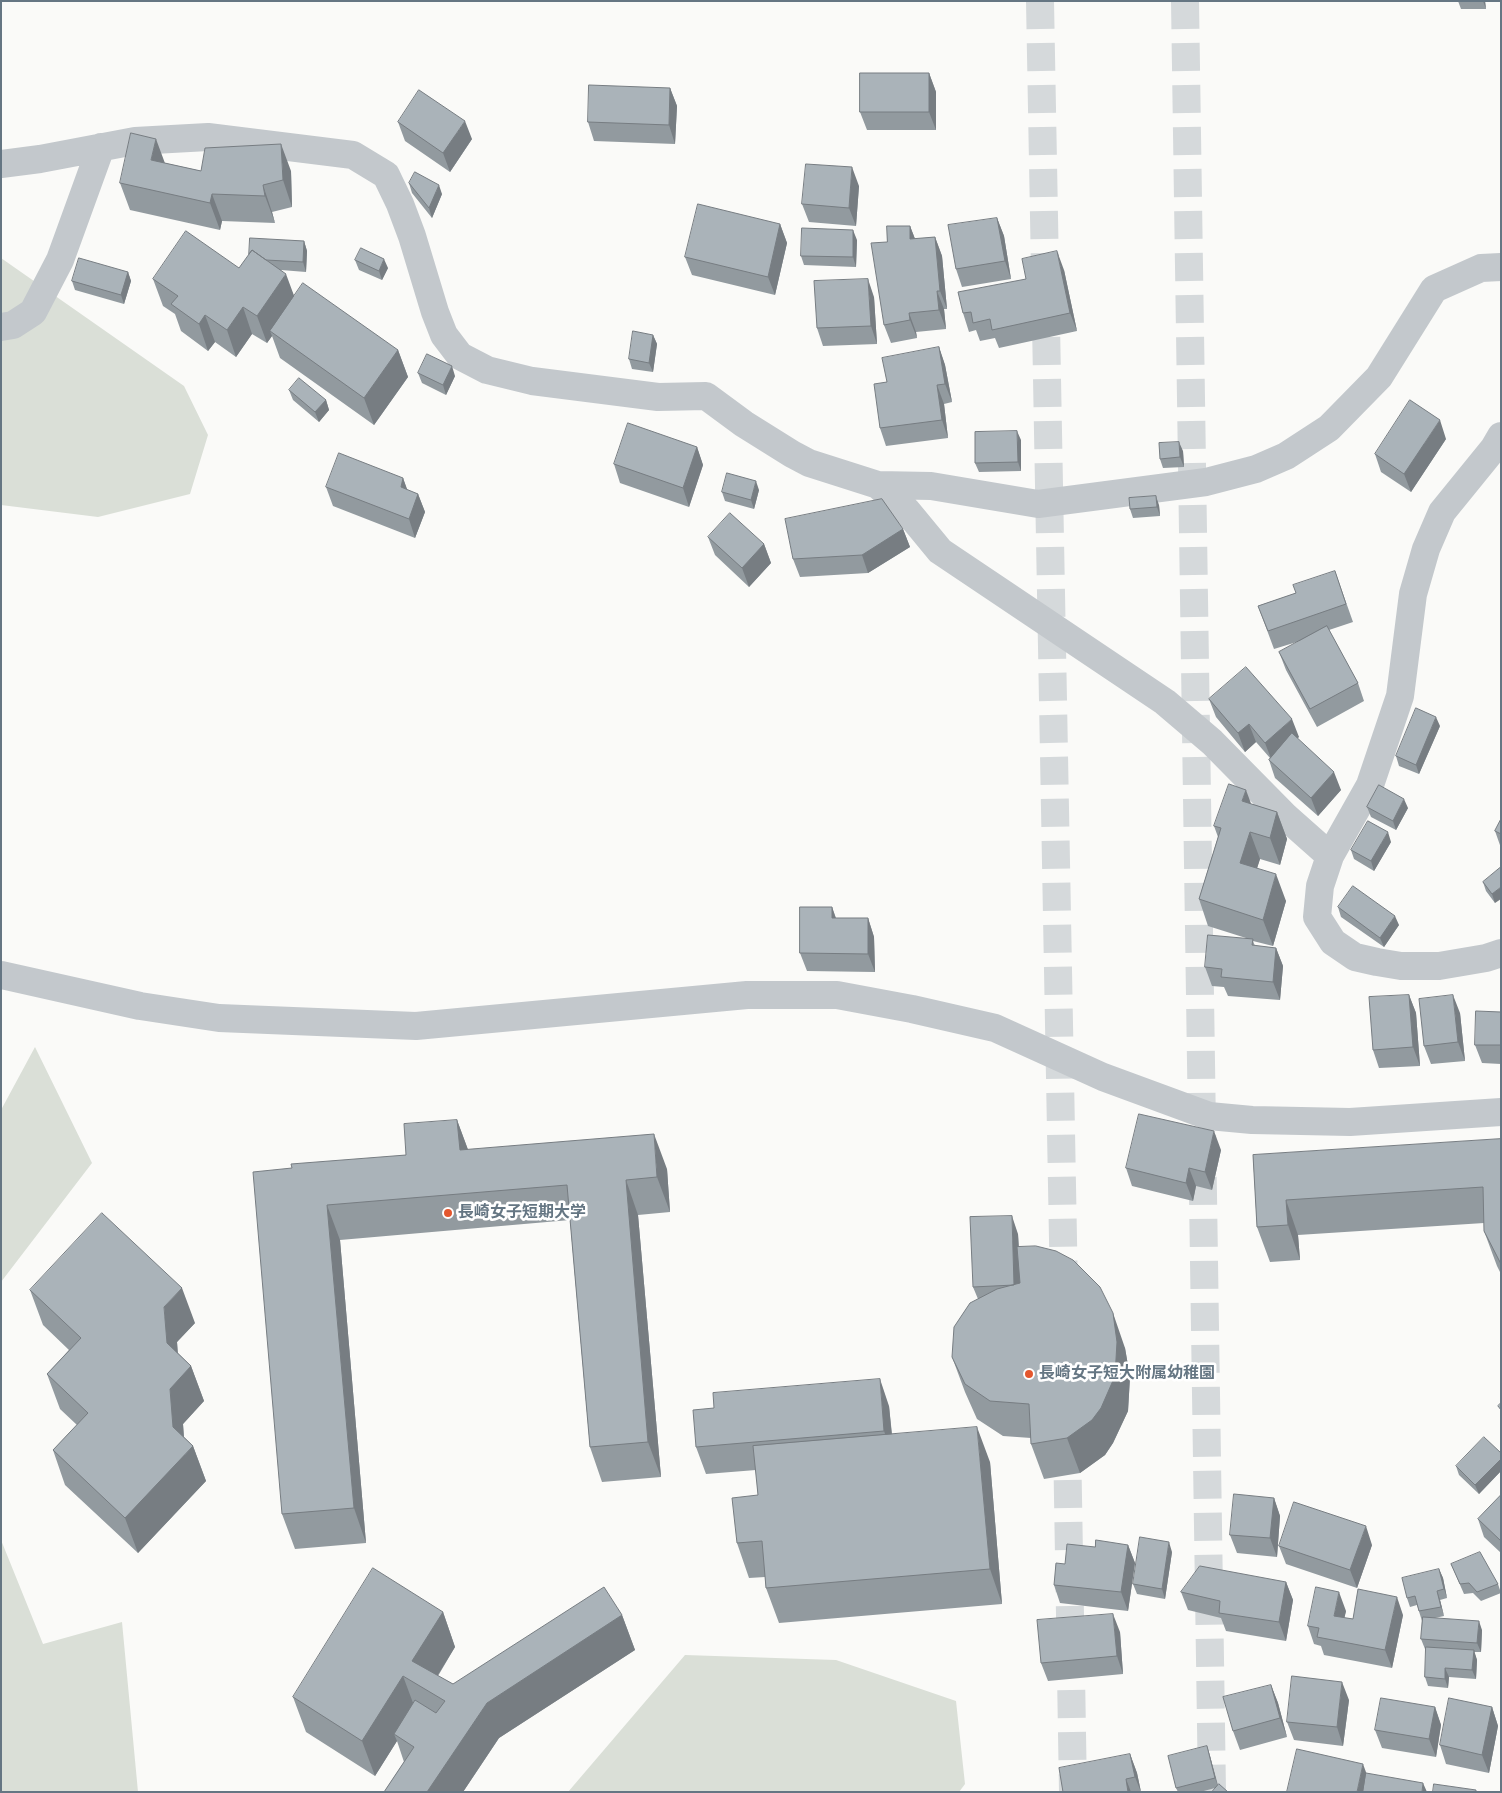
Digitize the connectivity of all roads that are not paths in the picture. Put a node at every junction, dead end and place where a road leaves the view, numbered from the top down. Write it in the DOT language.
graph roads {
  1 [pos="101,147"];
  2 [pos="5,159"];
  3 [pos="1501,267"];
  4 [pos="1,327"];
  5 [pos="1501,436"];
  6 [pos="878,485"];
  7 [pos="1330,856"];
  8 [pos="1501,953"];
  9 [pos="1,976"];
  10 [pos="1501,1112"];
  1 -- 2 [label="street"];
  1 -- 4 [label="street"];
  1 -- 6 [label="street"];
  3 -- 6 [label="street"];
  5 -- 7 [label="street"];
  6 -- 7 [label="street"];
  7 -- 8 [label="street"];
  9 -- 10 [label="street"];
}
